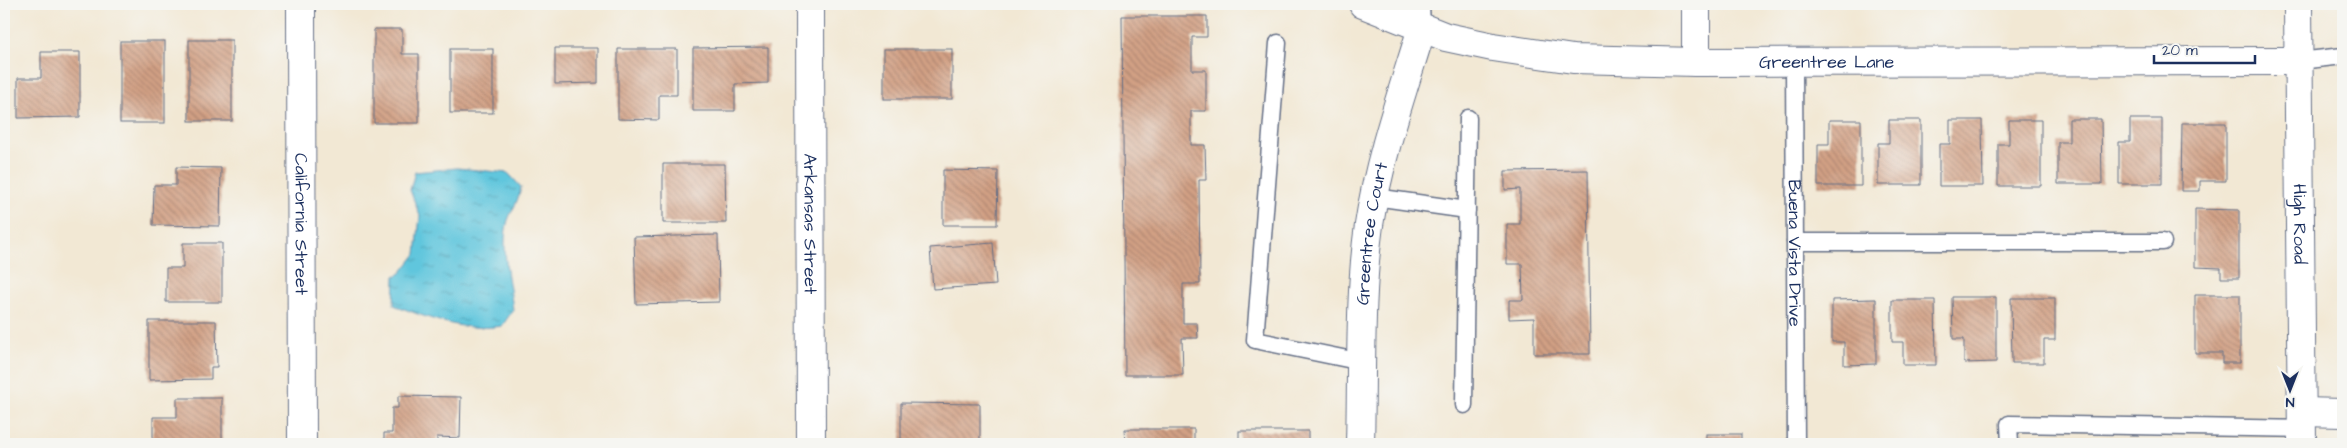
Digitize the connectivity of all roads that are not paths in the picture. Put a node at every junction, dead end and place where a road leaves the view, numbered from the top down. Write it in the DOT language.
graph roads {
  1 [pos="301,4"];
  2 [pos="810,4"];
  3 [pos="1363,4"];
  4 [pos="1696,4"];
  5 [pos="2298,4"];
  6 [pos="1421,16"];
  7 [pos="1278,43"];
  8 [pos="2343,56"];
  9 [pos="2299,61"];
  10 [pos="1696,62"];
  11 [pos="1794,62"];
  12 [pos="1468,118"];
  13 [pos="1375,198"];
  14 [pos="1466,210"];
  15 [pos="1795,242"];
  16 [pos="2163,242"];
  17 [pos="1362,362"];
  18 [pos="1464,405"];
  19 [pos="2343,413"];
  20 [pos="2302,428"];
  21 [pos="302,444"];
  22 [pos="811,444"];
  23 [pos="1360,444"];
  24 [pos="1796,444"];
  25 [pos="2010,444"];
  1 -- 21 [label="street, California Street"];
  2 -- 22 [label="street, Arkansas Street"];
  3 -- 6 [label="street, Greentree Lane"];
  4 -- 10 [label="street"];
  5 -- 9 [label="street, High Road"];
  6 -- 10 [label="street, Greentree Lane"];
  6 -- 13 [label="street, Greentree Court"];
  7 -- 17 [label="lane"];
  8 -- 9 [label="lane"];
  9 -- 11 [label="street, Greentree Lane"];
  9 -- 20 [label="street, High Road"];
  10 -- 11 [label="street, Greentree Lane"];
  11 -- 15 [label="lane, Buena Vista Drive"];
  12 -- 14 [label="lane"];
  13 -- 14 [label="lane"];
  13 -- 17 [label="street, Greentree Court"];
  14 -- 18 [label="lane"];
  15 -- 16 [label="lane"];
  15 -- 24 [label="lane, Buena Vista Drive"];
  17 -- 23 [label="street, Greentree Court"];
  19 -- 20 [label="street"];
  20 -- 25 [label="lane"];
}
